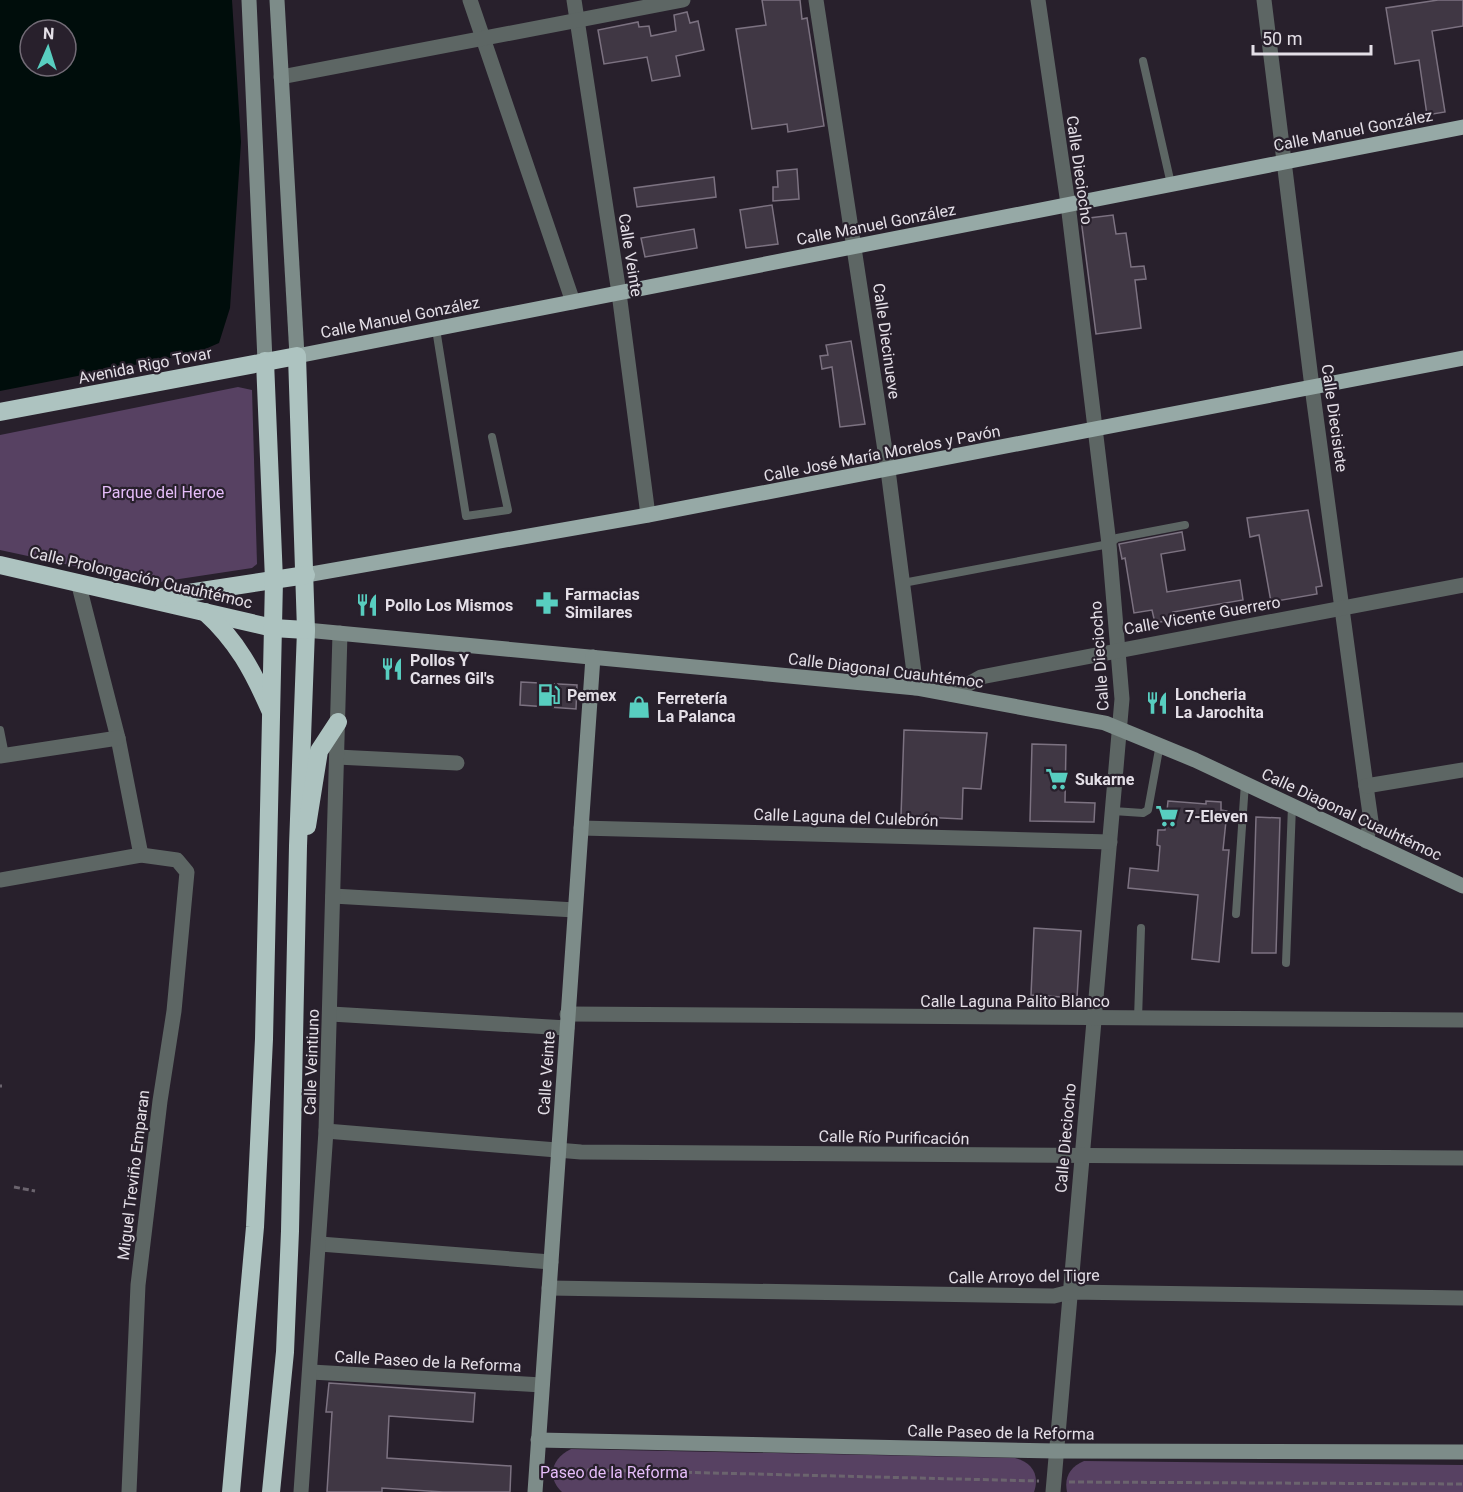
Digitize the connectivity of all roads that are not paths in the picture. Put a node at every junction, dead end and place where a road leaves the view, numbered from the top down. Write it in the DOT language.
graph roads {
  1 [pos="249,0"];
  2 [pos="277,0"];
  3 [pos="470,0"];
  4 [pos="574,0"];
  5 [pos="683,0"];
  6 [pos="816,0"];
  7 [pos="1038,0"];
  8 [pos="1264,0"];
  9 [pos="576,21"];
  10 [pos="481,38"];
  11 [pos="1143,61"];
  12 [pos="281,77"];
  13 [pos="1463,127"];
  14 [pos="1284,162"];
  15 [pos="1171,184"];
  16 [pos="1068,204"];
  17 [pos="855,246"];
  18 [pos="619,292"];
  19 [pos="573,302"];
  20 [pos="436,329"];
  21 [pos="297,356"];
  22 [pos="1463,358"];
  23 [pos="265,361"];
  24 [pos="1312,387"];
  25 [pos="0,412"];
  26 [pos="1094,430"];
  27 [pos="492,437"];
  28 [pos="888,470"];
  29 [pos="648,516"];
  30 [pos="1185,525"];
  31 [pos="1109,544"];
  32 [pos="0,565"];
  33 [pos="306,575"];
  34 [pos="274,580"];
  35 [pos="78,582"];
  36 [pos="903,583"];
  37 [pos="1463,585"];
  38 [pos="152,598"];
  39 [pos="1344,607"];
  40 [pos="204,611"];
  41 [pos="273,628"];
  42 [pos="306,630"];
  43 [pos="340,633"];
  44 [pos="1116,649"];
  45 [pos="593,657"];
  46 [pos="916,688"];
  47 [pos="951,694"];
  48 [pos="273,716"];
  49 [pos="338,722"];
  50 [pos="1120,728"];
  51 [pos="0,730"];
  52 [pos="118,738"];
  53 [pos="1160,744"];
  54 [pos="3,756"];
  55 [pos="337,757"];
  56 [pos="457,763"];
  57 [pos="1463,771"];
  58 [pos="1245,783"];
  59 [pos="1366,786"];
  60 [pos="1292,806"];
  61 [pos="1113,811"];
  62 [pos="581,828"];
  63 [pos="1366,841"];
  64 [pos="1110,842"];
  65 [pos="298,846"];
  66 [pos="141,855"];
  67 [pos="0,880"];
  68 [pos="1463,886"];
  69 [pos="333,896"];
  70 [pos="575,910"];
  71 [pos="1236,914"];
  72 [pos="1141,928"];
  73 [pos="1286,963"];
  74 [pos="331,1014"];
  75 [pos="1138,1019"];
  76 [pos="1092,1020"];
  77 [pos="1463,1020"];
  78 [pos="567,1021"];
  79 [pos="326,1131"];
  80 [pos="559,1149"];
  81 [pos="1082,1155"];
  82 [pos="1463,1158"];
  83 [pos="320,1244"];
  84 [pos="551,1262"];
  85 [pos="549,1288"];
  86 [pos="1070,1292"];
  87 [pos="1463,1298"];
  88 [pos="311,1372"];
  89 [pos="542,1385"];
  90 [pos="538,1440"];
  91 [pos="1055,1451"];
  92 [pos="1463,1452"];
  93 [pos="1053,1487"];
  94 [pos="129,1492"];
  95 [pos="231,1492"];
  96 [pos="271,1492"];
  97 [pos="301,1492"];
  98 [pos="536,1492"];
  1 -- 23 [label="main road"];
  2 -- 12 [label="main road"];
  3 -- 10 [label="street"];
  4 -- 9 [label="street, Calle Veinte"];
  5 -- 9 [label="street"];
  6 -- 17 [label="street, Calle Diecinueve"];
  7 -- 16 [label="street, Calle Dieciocho"];
  8 -- 14 [label="street, Calle Diecisiete"];
  9 -- 10 [label="street"];
  9 -- 18 [label="street, Calle Veinte"];
  10 -- 12 [label="street"];
  10 -- 19 [label="street"];
  11 -- 15 [label="lane"];
  12 -- 21 [label="main road"];
  13 -- 14 [label="main road, Calle Manuel González"];
  14 -- 15 [label="main road, Calle Manuel González"];
  14 -- 24 [label="street, Calle Diecisiete"];
  15 -- 16 [label="main road, Calle Manuel González"];
  16 -- 17 [label="main road, Calle Manuel González"];
  16 -- 26 [label="street, Calle Dieciocho"];
  17 -- 18 [label="main road, Calle Manuel González"];
  17 -- 28 [label="street, Calle Diecinueve"];
  18 -- 19 [label="main road, Calle Manuel González"];
  18 -- 29 [label="street, Calle Veinte"];
  19 -- 20 [label="main road, Calle Manuel González"];
  20 -- 21 [label="main road, Calle Manuel González"];
  20 -- 27 [label="lane"];
  21 -- 23 [label="highway, Avenida Rigo Tovar"];
  21 -- 33 [label="highway"];
  22 -- 24 [label="main road, Calle José María Morelos y Pavón"];
  23 -- 25 [label="highway, Avenida Rigo Tovar"];
  23 -- 34 [label="highway"];
  24 -- 26 [label="main road, Calle José María Morelos y Pavón"];
  24 -- 39 [label="street, Calle Diecisiete"];
  26 -- 28 [label="main road, Calle José María Morelos y Pavón"];
  26 -- 31 [label="street, Calle Dieciocho"];
  28 -- 29 [label="main road, Calle José María Morelos y Pavón"];
  28 -- 36 [label="street, Calle Diecinueve"];
  29 -- 33 [label="main road, Calle José María Morelos y Pavón"];
  30 -- 31 [label="lane"];
  31 -- 36 [label="lane"];
  31 -- 44 [label="street, Calle Dieciocho"];
  32 -- 35 [label="highway, Calle Prolongación Cuauhtémoc"];
  33 -- 34 [label="highway"];
  33 -- 42 [label="highway"];
  34 -- 38 [label="highway"];
  34 -- 41 [label="highway"];
  35 -- 38 [label="highway, Calle Prolongación Cuauhtémoc"];
  35 -- 52 [label="street"];
  36 -- 46 [label="street, Calle Diecinueve"];
  37 -- 39 [label="street, Calle Vicente Guerrero"];
  38 -- 40 [label="highway, Calle Prolongación Cuauhtémoc"];
  39 -- 44 [label="street, Calle Vicente Guerrero"];
  39 -- 59 [label="street, Calle Diecisiete"];
  40 -- 41 [label="highway, Calle Prolongación Cuauhtémoc"];
  40 -- 48 [label="highway"];
  41 -- 42 [label="highway, Calle Prolongación Cuauhtémoc"];
  41 -- 48 [label="highway"];
  42 -- 43 [label="main road, Calle Diagonal Cuauhtémoc"];
  42 -- 65 [label="highway"];
  43 -- 45 [label="main road, Calle Diagonal Cuauhtémoc"];
  43 -- 49 [label="street, Calle Veintiuno"];
  44 -- 47 [label="street, Calle Vicente Guerrero"];
  44 -- 50 [label="street, Calle Dieciocho"];
  45 -- 46 [label="main road, Calle Diagonal Cuauhtémoc"];
  45 -- 62 [label="main road, Calle Veinte"];
  46 -- 47 [label="main road, Calle Diagonal Cuauhtémoc"];
  47 -- 50 [label="main road, Calle Diagonal Cuauhtémoc"];
  48 -- 95 [label="highway"];
  49 -- 55 [label="street, Calle Veintiuno"];
  49 -- 65 [label="highway"];
  50 -- 53 [label="main road, Calle Diagonal Cuauhtémoc"];
  50 -- 61 [label="street, Calle Dieciocho"];
  51 -- 54 [label="lane"];
  52 -- 54 [label="street"];
  52 -- 66 [label="street"];
  53 -- 58 [label="main road, Calle Diagonal Cuauhtémoc"];
  53 -- 61 [label="lane"];
  55 -- 56 [label="street"];
  55 -- 69 [label="street, Calle Veintiuno"];
  57 -- 59 [label="street"];
  58 -- 60 [label="main road, Calle Diagonal Cuauhtémoc"];
  58 -- 71 [label="lane"];
  59 -- 63 [label="street, Calle Diecisiete"];
  60 -- 63 [label="main road, Calle Diagonal Cuauhtémoc"];
  60 -- 73 [label="lane"];
  61 -- 64 [label="street, Calle Dieciocho"];
  62 -- 64 [label="street, Calle Laguna del Culebrón"];
  62 -- 70 [label="main road, Calle Veinte"];
  63 -- 68 [label="main road, Calle Diagonal Cuauhtémoc"];
  64 -- 76 [label="street, Calle Dieciocho"];
  65 -- 96 [label="highway"];
  66 -- 67 [label="street"];
  66 -- 94 [label="street, Miguel Treviño Emparan"];
  69 -- 70 [label="street"];
  69 -- 74 [label="street, Calle Veintiuno"];
  70 -- 78 [label="main road, Calle Veinte"];
  72 -- 75 [label="lane"];
  74 -- 78 [label="street, Calle Laguna Palito Blanco"];
  74 -- 79 [label="street, Calle Veintiuno"];
  75 -- 76 [label="street, Calle Laguna Palito Blanco"];
  75 -- 77 [label="street, Calle Laguna Palito Blanco"];
  76 -- 78 [label="street, Calle Laguna Palito Blanco"];
  76 -- 81 [label="street, Calle Dieciocho"];
  78 -- 80 [label="main road, Calle Veinte"];
  79 -- 80 [label="street, Calle Río Purificación"];
  79 -- 83 [label="street, Calle Veintiuno"];
  80 -- 81 [label="street, Calle Río Purificación"];
  80 -- 84 [label="main road, Calle Veinte"];
  81 -- 82 [label="street, Calle Río Purificación"];
  81 -- 86 [label="street, Calle Dieciocho"];
  83 -- 84 [label="street"];
  83 -- 88 [label="street, Calle Veintiuno"];
  84 -- 85 [label="main road, Calle Veinte"];
  85 -- 86 [label="street, Calle Arroyo del Tigre"];
  85 -- 89 [label="main road, Calle Veinte"];
  86 -- 87 [label="street, Calle Arroyo del Tigre"];
  86 -- 91 [label="street, Calle Dieciocho"];
  88 -- 89 [label="street, Calle Paseo de la Reforma"];
  88 -- 97 [label="street, Calle Veintiuno"];
  89 -- 90 [label="main road, Calle Veinte"];
  90 -- 91 [label="main road, Calle Paseo de la Reforma"];
  90 -- 98 [label="main road, Calle Veinte"];
  91 -- 92 [label="main road, Calle Paseo de la Reforma"];
  91 -- 93 [label="street, Calle Dieciocho"];
}
